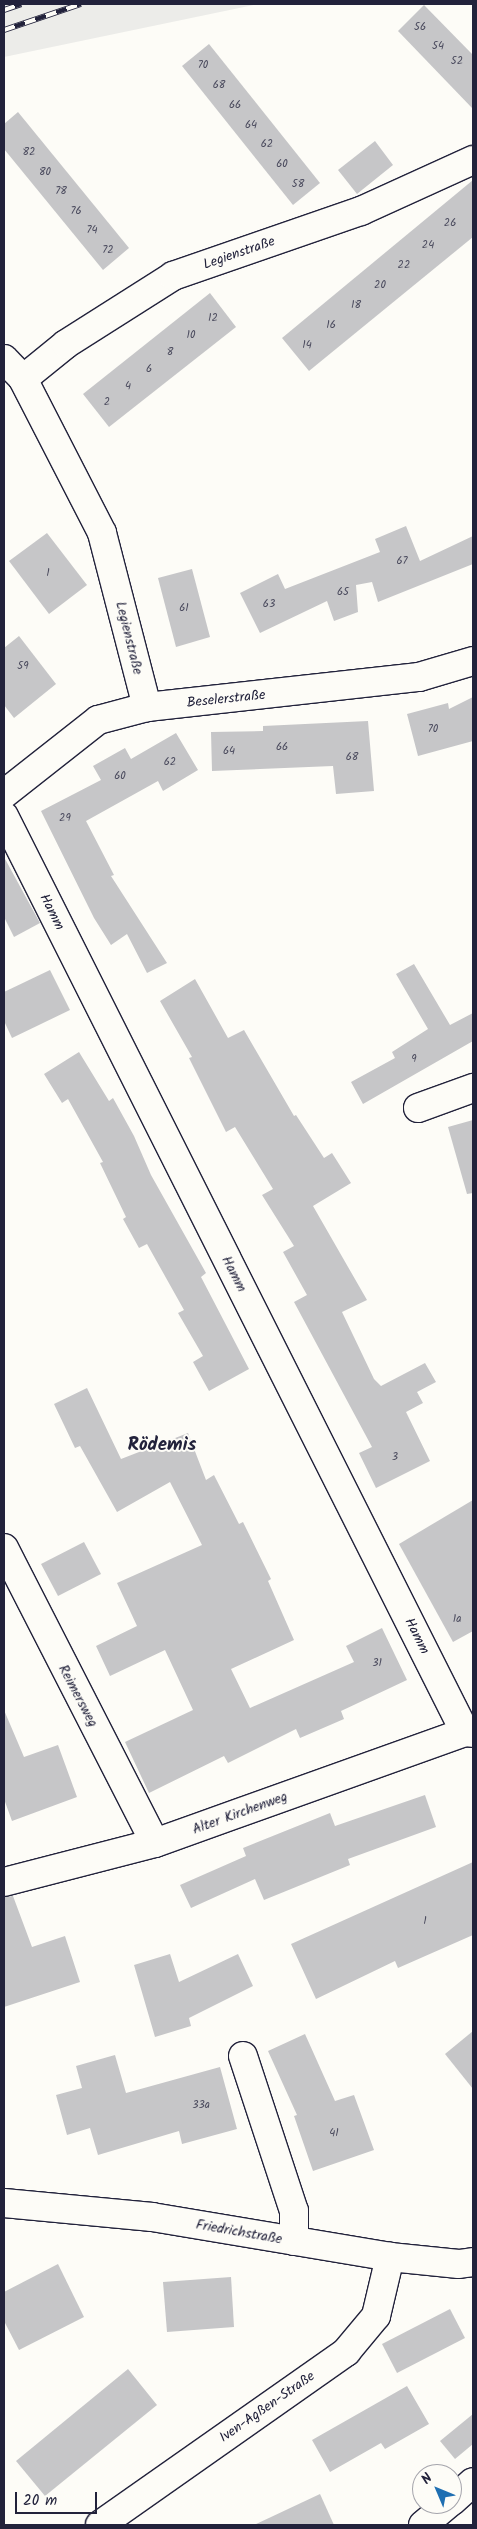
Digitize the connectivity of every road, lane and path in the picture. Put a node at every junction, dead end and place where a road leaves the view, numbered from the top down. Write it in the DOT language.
graph roads {
  1 [pos="473,160"];
  2 [pos="4,360"];
  3 [pos="23,379"];
  4 [pos="473,661"];
  5 [pos="147,708"];
  6 [pos="4,794"];
  7 [pos="4,816"];
  8 [pos="473,1088"];
  9 [pos="418,1108"];
  10 [pos="4,1548"];
  11 [pos="469,1732"];
  12 [pos="155,1843"];
  13 [pos="4,1882"];
  14 [pos="243,2056"];
  15 [pos="4,2203"];
  16 [pos="294,2241"];
  17 [pos="390,2257"];
  18 [pos="473,2262"];
  19 [pos="473,2482"];
  20 [pos="462,2492"];
  21 [pos="436,2514"];
  22 [pos="100,2525"];
  23 [pos="423,2525"];
  1 -- 3 [label="street, Legienstraße"];
  2 -- 3 [label="street, Legienstraße"];
  3 -- 5 [label="street, Legienstraße"];
  4 -- 5 [label="street, Beselerstraße"];
  5 -- 6 [label="street, Beselerstraße"];
  7 -- 11 [label="street, Hamm"];
  8 -- 9 [label="street"];
  10 -- 12 [label="street, Reimersweg"];
  11 -- 12 [label="street, Alter Kirchenweg"];
  12 -- 13 [label="street, Alter Kirchenweg"];
  14 -- 16 [label="street"];
  15 -- 16 [label="street, Friedrichstraße"];
  16 -- 17 [label="street, Friedrichstraße"];
  17 -- 18 [label="street, Friedrichstraße"];
  17 -- 22 [label="street, Iven-Agßen-Straße"];
  19 -- 20 [label="street"];
  21 -- 23 [label="street"];
}
